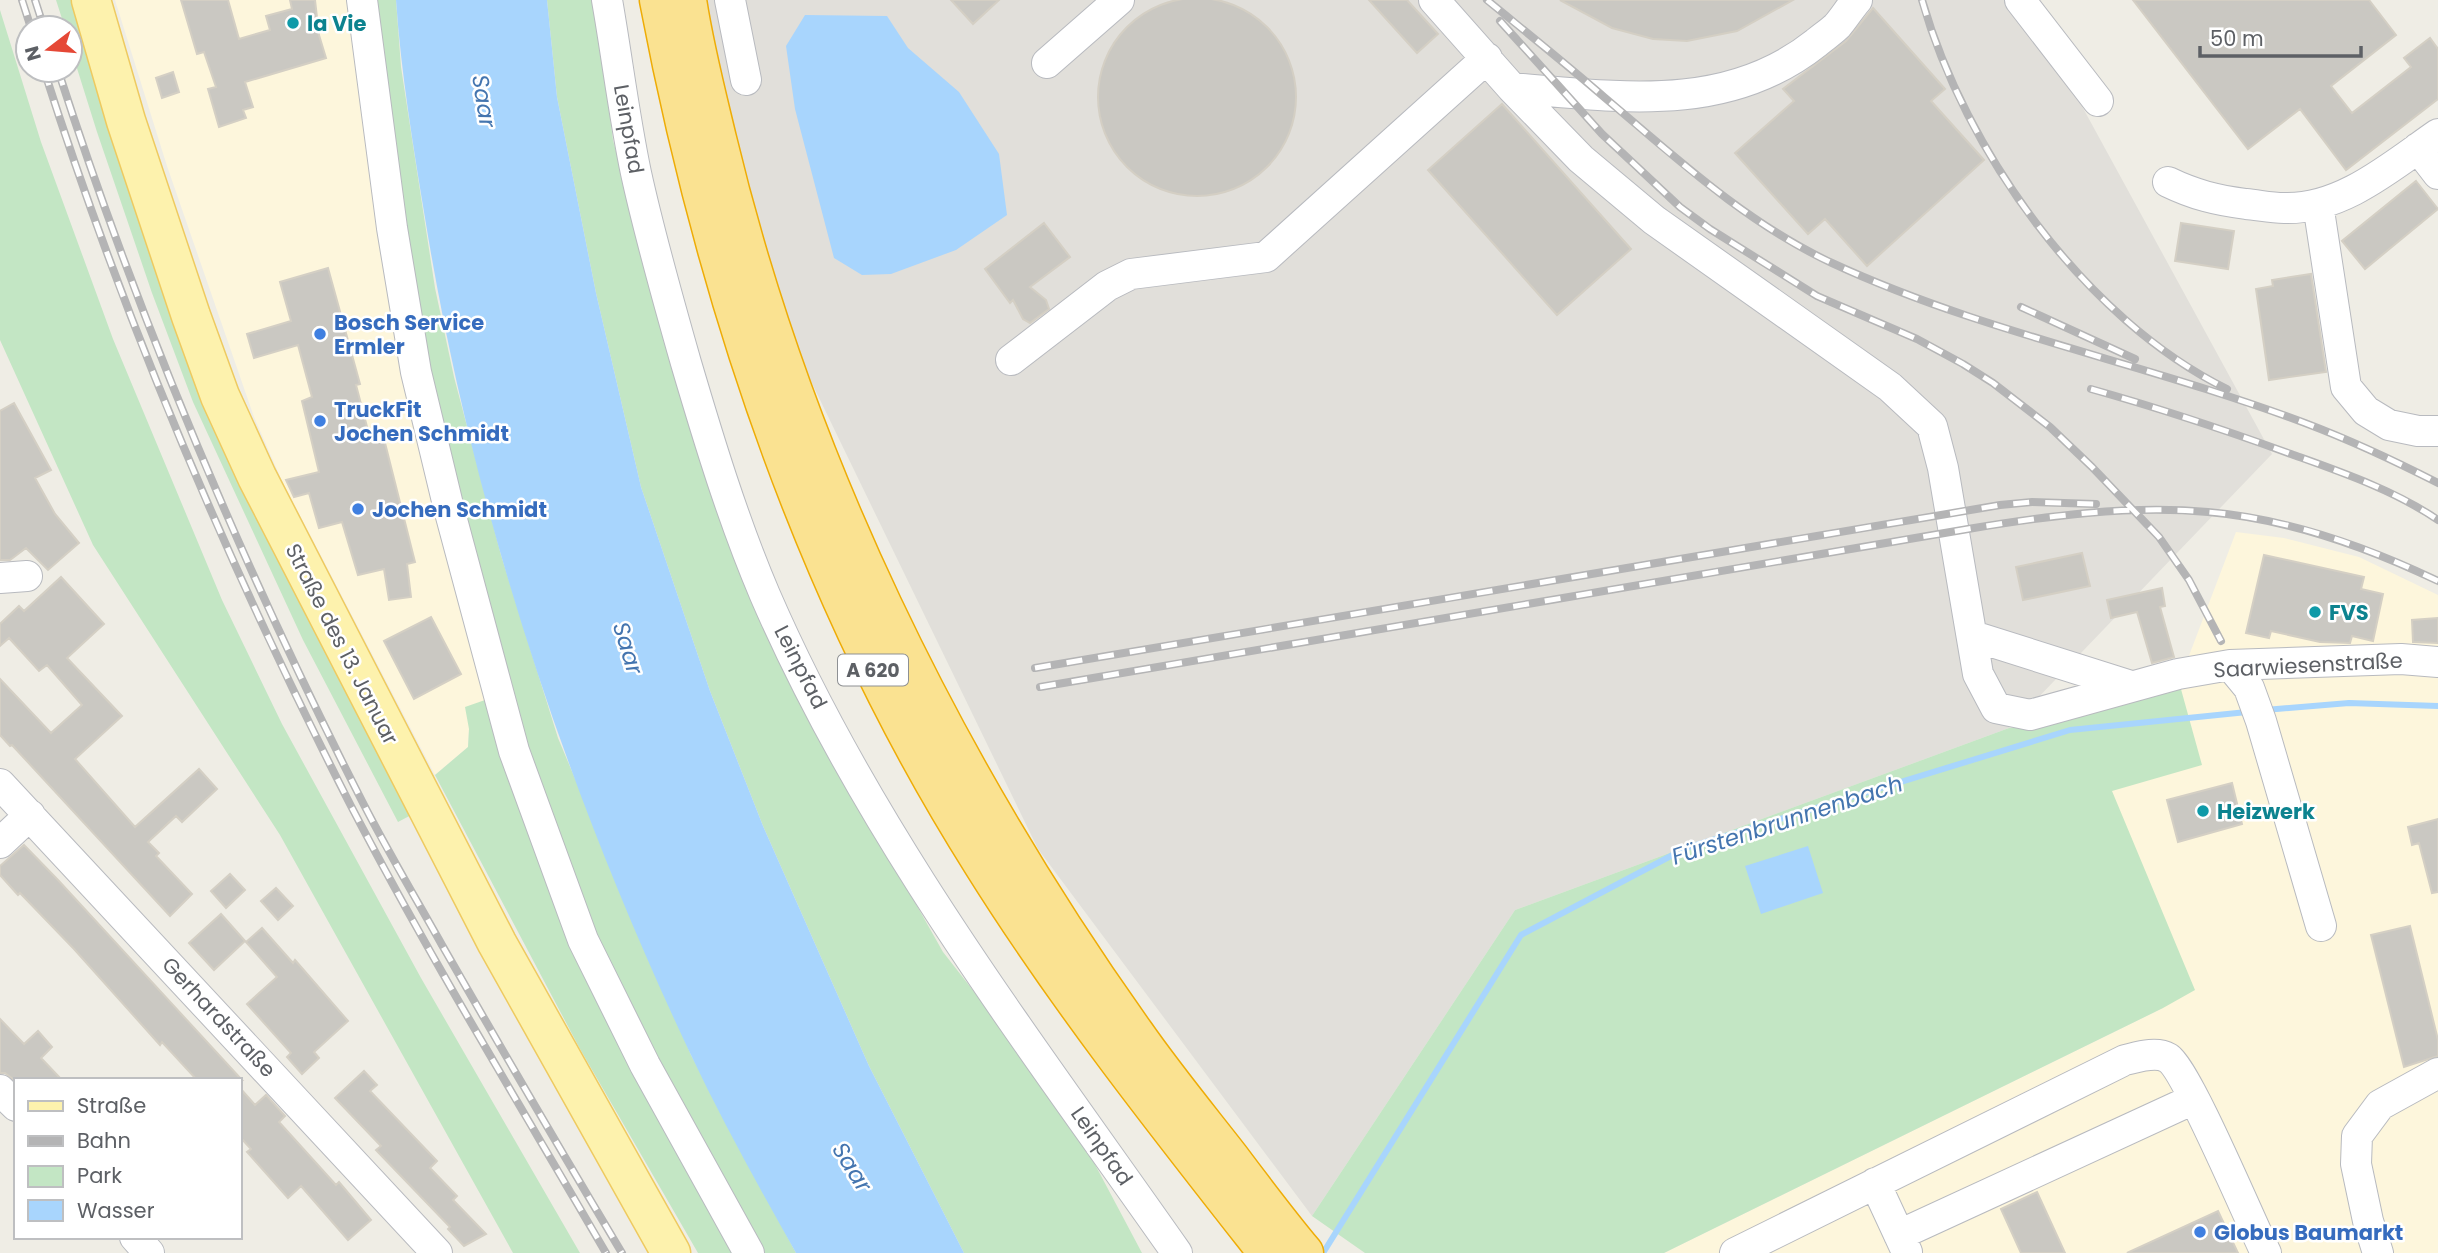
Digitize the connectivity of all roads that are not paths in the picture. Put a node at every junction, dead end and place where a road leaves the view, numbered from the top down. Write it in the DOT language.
graph roads {
  1 [pos="91,0"];
  2 [pos="362,0"];
  3 [pos="607,0"];
  4 [pos="659,0"];
  5 [pos="687,0"];
  6 [pos="730,0"];
  7 [pos="1119,0"];
  8 [pos="1434,0"];
  9 [pos="1857,0"];
  10 [pos="2020,0"];
  11 [pos="1487,58"];
  12 [pos="1047,63"];
  13 [pos="746,80"];
  14 [pos="1512,88"];
  15 [pos="2098,101"];
  16 [pos="2428,141"];
  17 [pos="2438,174"];
  18 [pos="2168,182"];
  19 [pos="2318,204"];
  20 [pos="1011,360"];
  21 [pos="2438,431"];
  22 [pos="1973,636"];
  23 [pos="2438,662"];
  24 [pos="2230,665"];
  25 [pos="2131,686"];
  26 [pos="0,784"];
  27 [pos="30,815"];
  28 [pos="0,843"];
  29 [pos="2321,926"];
  30 [pos="2438,1073"];
  31 [pos="0,1090"];
  32 [pos="2194,1099"];
  33 [pos="14,1104"];
  34 [pos="1875,1182"];
  35 [pos="137,1239"];
  36 [pos="1903,1244"];
  37 [pos="1290,1251"];
  38 [pos="149,1253"];
  39 [pos="435,1253"];
  40 [pos="671,1253"];
  41 [pos="749,1253"];
  42 [pos="1178,1253"];
  43 [pos="1735,1253"];
  44 [pos="2266,1253"];
  45 [pos="2378,1253"];
  1 -- 40 [label="main road, Straße des 13. Januar"];
  2 -- 41 [label="street"];
  3 -- 42 [label="street, Leinpfad"];
  4 -- 37 [label="highway, A 620"];
  5 -- 37 [label="highway, A 620"];
  6 -- 13 [label="street"];
  7 -- 12 [label="street"];
  8 -- 11 [label="street"];
  9 -- 14 [label="street"];
  10 -- 15 [label="street"];
  11 -- 14 [label="street"];
  11 -- 20 [label="street"];
  14 -- 22 [label="street"];
  16 -- 17 [label="street"];
  16 -- 19 [label="street"];
  18 -- 19 [label="street"];
  19 -- 21 [label="street"];
  22 -- 25 [label="street"];
  22 -- 25 [label="street, Saarwiesenstraße"];
  23 -- 24 [label="street, Saarwiesenstraße"];
  24 -- 25 [label="street, Saarwiesenstraße"];
  24 -- 29 [label="street"];
  26 -- 27 [label="street, Gerhardstraße"];
  27 -- 28 [label="street"];
  27 -- 39 [label="street, Gerhardstraße"];
  30 -- 45 [label="street"];
  31 -- 33 [label="street"];
  32 -- 34 [label="street"];
  32 -- 36 [label="street"];
  32 -- 44 [label="street"];
  34 -- 36 [label="street"];
  34 -- 43 [label="street"];
  35 -- 38 [label="street"];
}
